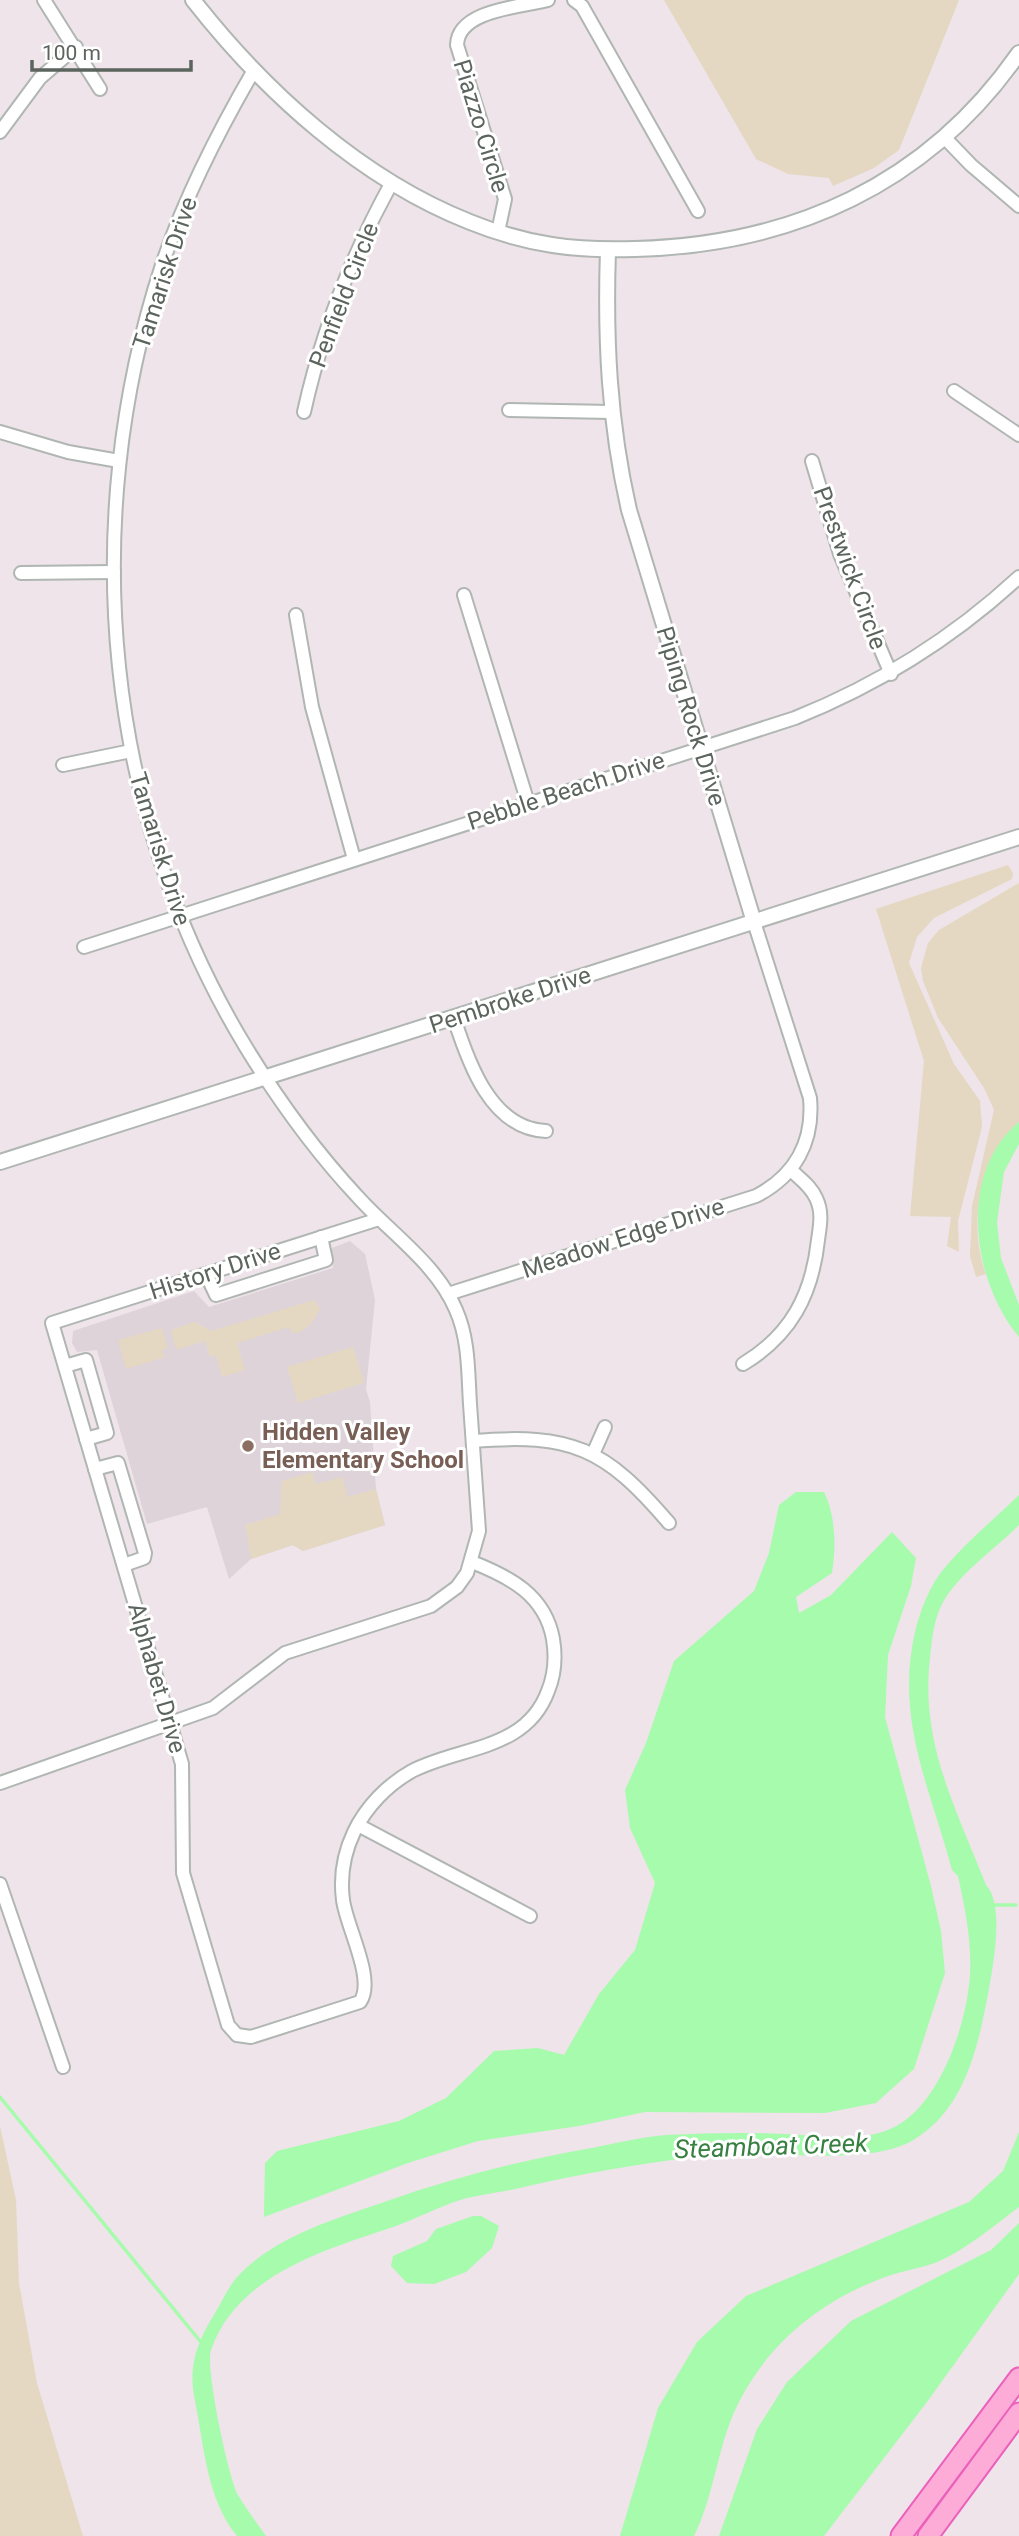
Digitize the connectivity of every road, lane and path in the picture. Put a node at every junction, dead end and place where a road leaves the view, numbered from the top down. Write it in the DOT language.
graph roads {
  1 [pos="44,0"];
  2 [pos="193,0"];
  3 [pos="548,0"];
  4 [pos="574,0"];
  5 [pos="76,47"];
  6 [pos="1019,53"];
  7 [pos="254,70"];
  8 [pos="100,89"];
  9 [pos="0,132"];
  10 [pos="944,136"];
  11 [pos="392,182"];
  12 [pos="1019,206"];
  13 [pos="698,211"];
  14 [pos="498,232"];
  15 [pos="608,250"];
  16 [pos="954,391"];
  17 [pos="509,410"];
  18 [pos="304,412"];
  19 [pos="611,412"];
  20 [pos="0,432"];
  21 [pos="1019,435"];
  22 [pos="119,461"];
  23 [pos="812,461"];
  24 [pos="114,572"];
  25 [pos="21,573"];
  26 [pos="1019,577"];
  27 [pos="464,595"];
  28 [pos="296,615"];
  29 [pos="891,674"];
  30 [pos="701,748"];
  31 [pos="131,751"];
  32 [pos="63,765"];
  33 [pos="528,803"];
  34 [pos="1013,839"];
  35 [pos="354,859"];
  36 [pos="178,915"];
  37 [pos="754,922"];
  38 [pos="85,947"];
  39 [pos="454,1017"];
  40 [pos="265,1077"];
  41 [pos="546,1131"];
  42 [pos="0,1162"];
  43 [pos="791,1170"];
  44 [pos="379,1219"];
  45 [pos="321,1237"];
  46 [pos="206,1274"];
  47 [pos="448,1294"];
  48 [pos="52,1323"];
  49 [pos="743,1364"];
  50 [pos="65,1367"];
  51 [pos="605,1427"];
  52 [pos="86,1439"];
  53 [pos="473,1441"];
  54 [pos="593,1454"];
  55 [pos="95,1469"];
  56 [pos="668,1522"];
  57 [pos="472,1562"];
  58 [pos="124,1565"];
  59 [pos="171,1724"];
  60 [pos="0,1783"];
  61 [pos="358,1825"];
  62 [pos="0,1884"];
  63 [pos="530,1916"];
  64 [pos="63,2067"];
  65 [pos="1019,2378"];
  66 [pos="1019,2413"];
  67 [pos="901,2536"];
  68 [pos="928,2536"];
  1 -- 5 [label="street"];
  2 -- 7 [label="street"];
  3 -- 14 [label="street, Piazzo Circle"];
  4 -- 13 [label="street"];
  5 -- 8 [label="street"];
  5 -- 9 [label="street"];
  6 -- 10 [label="street"];
  7 -- 11 [label="street"];
  7 -- 22 [label="street, Tamarisk Drive"];
  10 -- 12 [label="street"];
  10 -- 15 [label="street"];
  11 -- 14 [label="street"];
  11 -- 18 [label="street, Penfield Circle"];
  14 -- 15 [label="street"];
  15 -- 19 [label="street, Piping Rock Drive"];
  16 -- 21 [label="street"];
  17 -- 19 [label="street"];
  19 -- 30 [label="street, Piping Rock Drive"];
  20 -- 22 [label="street"];
  22 -- 24 [label="street, Tamarisk Drive"];
  23 -- 29 [label="street, Prestwick Circle"];
  24 -- 25 [label="street"];
  24 -- 31 [label="street, Tamarisk Drive"];
  26 -- 29 [label="street, Pebble Beach Drive"];
  27 -- 33 [label="street"];
  28 -- 35 [label="street"];
  29 -- 30 [label="street, Pebble Beach Drive"];
  30 -- 33 [label="street, Pebble Beach Drive"];
  30 -- 37 [label="street, Piping Rock Drive"];
  31 -- 32 [label="street"];
  31 -- 36 [label="street, Tamarisk Drive"];
  33 -- 35 [label="street, Pebble Beach Drive"];
  34 -- 37 [label="street, Pembroke Drive"];
  35 -- 36 [label="street, Pebble Beach Drive"];
  36 -- 38 [label="street, Pebble Beach Drive"];
  36 -- 40 [label="street, Tamarisk Drive"];
  37 -- 39 [label="street, Pembroke Drive"];
  37 -- 43 [label="street, Piping Rock Drive"];
  39 -- 40 [label="street, Pembroke Drive"];
  39 -- 41 [label="street"];
  40 -- 42 [label="street, Pembroke Drive"];
  40 -- 44 [label="street, Tamarisk Drive"];
  43 -- 47 [label="street, Meadow Edge Drive"];
  43 -- 49 [label="street"];
  44 -- 45 [label="street, History Drive"];
  44 -- 47 [label="street, Tamarisk Drive"];
  45 -- 46 [label="street, History Drive"];
  45 -- 46 [label="street"];
  46 -- 48 [label="street, History Drive"];
  47 -- 53 [label="street, Tamarisk Drive"];
  48 -- 50 [label="street, Alphabet Drive"];
  50 -- 52 [label="street, Alphabet Drive"];
  50 -- 52 [label="street"];
  51 -- 54 [label="street"];
  52 -- 55 [label="street, Alphabet Drive"];
  53 -- 54 [label="street"];
  53 -- 57 [label="street, Tamarisk Drive"];
  54 -- 56 [label="street"];
  55 -- 58 [label="street, Alphabet Drive"];
  55 -- 58 [label="street"];
  57 -- 59 [label="street"];
  57 -- 61 [label="street"];
  58 -- 59 [label="street, Alphabet Drive"];
  59 -- 60 [label="street"];
  59 -- 61 [label="street, Alphabet Drive"];
  61 -- 63 [label="street"];
  62 -- 64 [label="street"];
  65 -- 67 [label="main road"];
  66 -- 68 [label="main road"];
}
